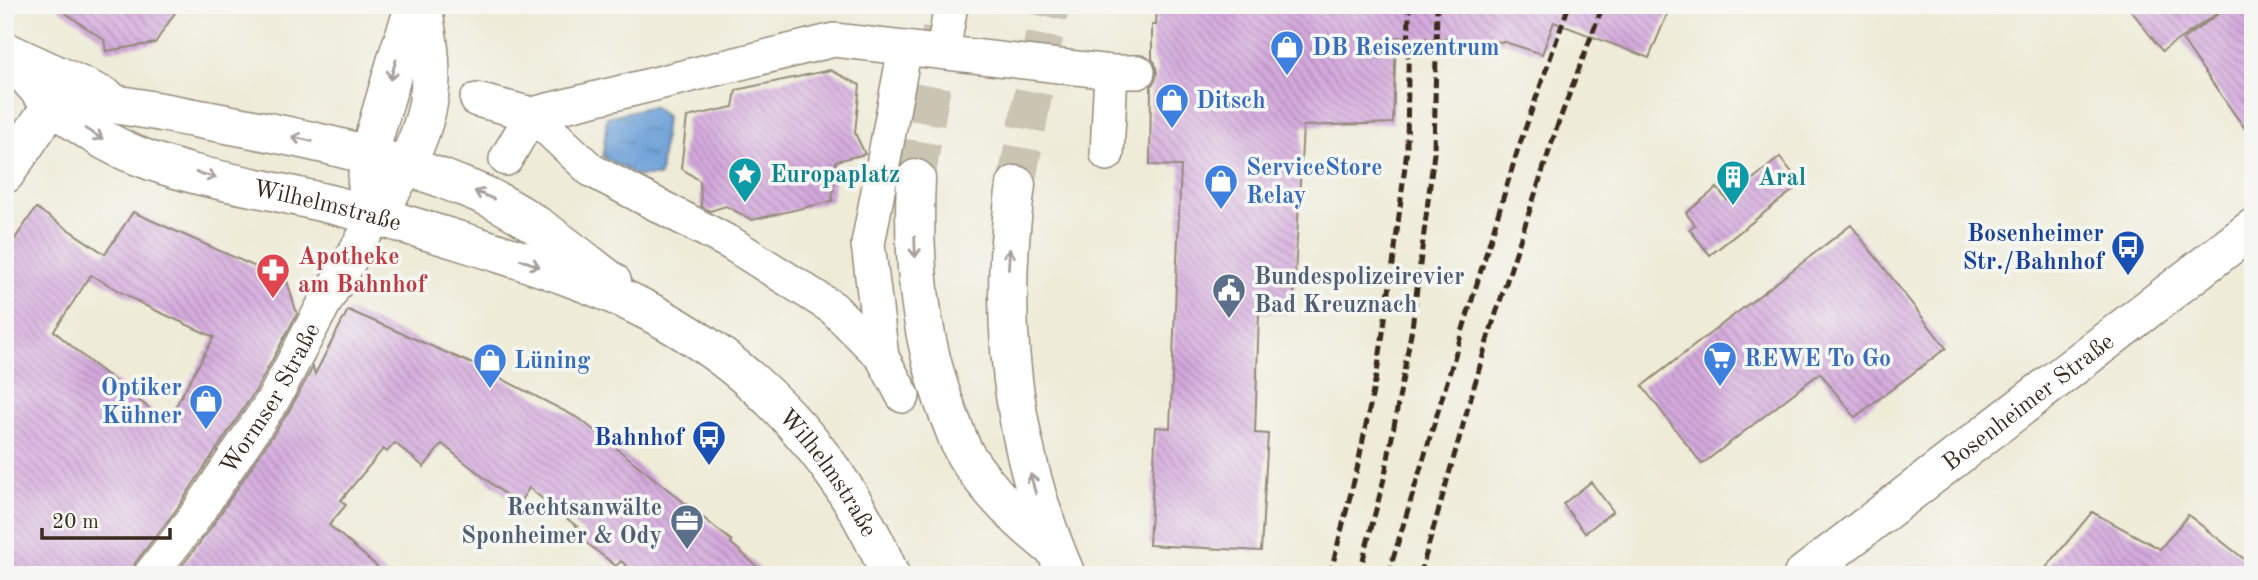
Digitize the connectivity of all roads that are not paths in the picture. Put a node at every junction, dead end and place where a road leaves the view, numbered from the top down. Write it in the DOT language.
graph roads {
  1 [pos="415,5"];
  2 [pos="422,5"];
  3 [pos="951,5"];
  4 [pos="905,48"];
  5 [pos="5,51"];
  6 [pos="943,52"];
  7 [pos="477,100"];
  8 [pos="52,105"];
  9 [pos="125,106"];
  10 [pos="532,114"];
  11 [pos="369,154"];
  12 [pos="1107,154"];
  13 [pos="506,159"];
  14 [pos="407,166"];
  15 [pos="5,174"];
  16 [pos="916,179"];
  17 [pos="1016,185"];
  18 [pos="376,216"];
  19 [pos="2253,228"];
  20 [pos="647,310"];
  21 [pos="882,357"];
  22 [pos="903,396"];
  23 [pos="1021,436"];
  24 [pos="964,454"];
  25 [pos="1060,562"];
  26 [pos="150,575"];
  27 [pos="890,575"];
  28 [pos="1803,575"];
  1 -- 11 [label="main road, one-way"];
  2 -- 14 [label="main road"];
  3 -- 6 [label="street"];
  4 -- 6 [label="street"];
  4 -- 10 [label="street"];
  4 -- 21 [label="street"];
  5 -- 8 [label="main road, Wilhelmstraße"];
  5 -- 9 [label="main road, Wilhelmstraße"];
  6 -- 12 [label="street"];
  7 -- 10 [label="street"];
  8 -- 9 [label="main road, Wilhelmstraße"];
  8 -- 15 [label="main road"];
  8 -- 18 [label="main road, Wilhelmstraße, one-way"];
  11 -- 9 [label="main road, Wilhelmstraße, one-way"];
  10 -- 13 [label="street"];
  10 -- 21 [label="street"];
  11 -- 14 [label="main road, Wilhelmstraße"];
  11 -- 18 [label="main road"];
  14 -- 18 [label="main road"];
  20 -- 14 [label="main road, Wilhelmstraße, one-way"];
  16 -- 24 [label="main road, one-way"];
  23 -- 17 [label="main road, one-way"];
  18 -- 20 [label="main road, Wilhelmstraße, one-way"];
  18 -- 26 [label="street, Wormser Straße"];
  19 -- 28 [label="main road, Bosenheimer Straße"];
  20 -- 27 [label="main road, Wilhelmstraße"];
  21 -- 22 [label="street"];
  23 -- 24 [label="main road"];
  25 -- 23 [label="main road, one-way"];
  24 -- 25 [label="main road"];
}
